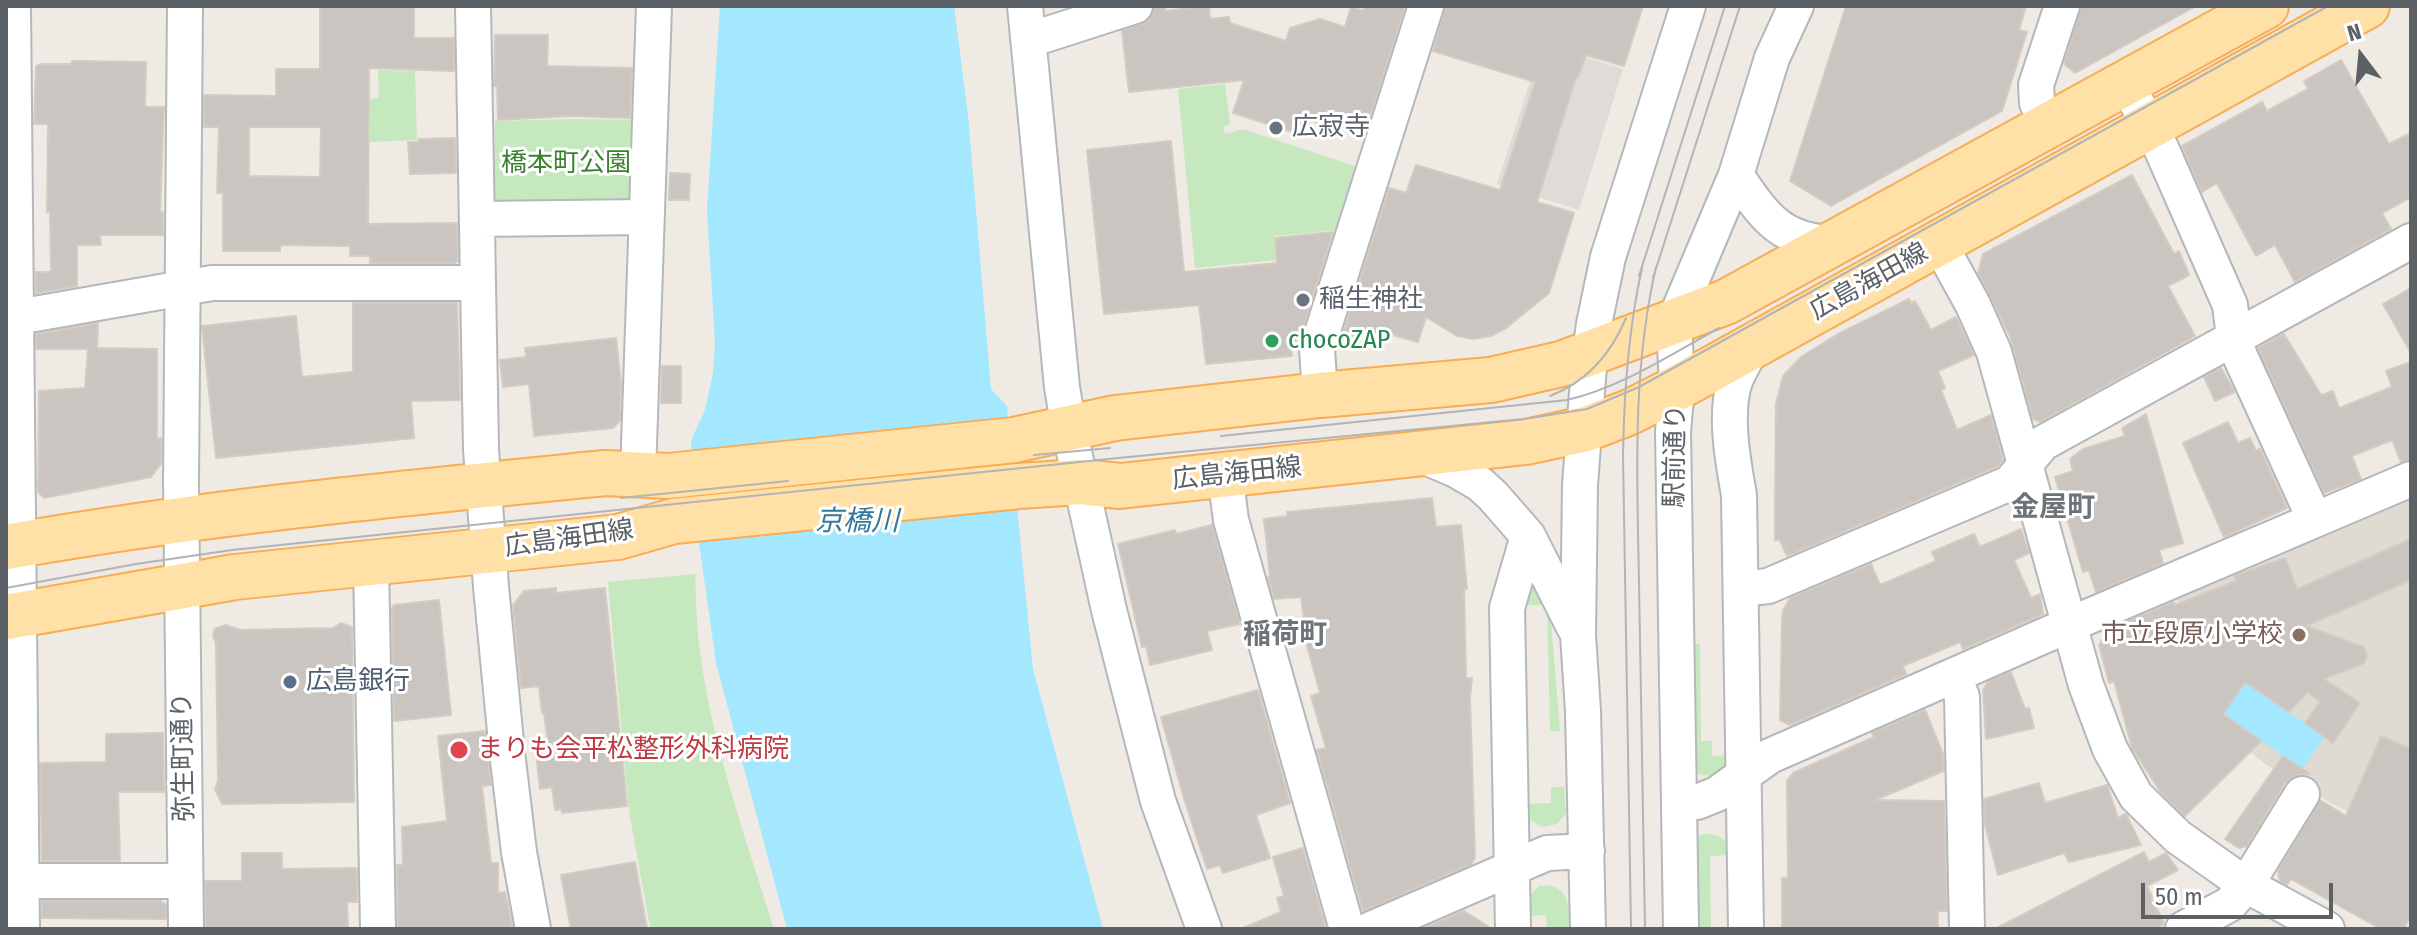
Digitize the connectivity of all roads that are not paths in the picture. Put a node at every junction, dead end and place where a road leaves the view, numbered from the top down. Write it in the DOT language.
graph roads {
  1 [pos="13,6"];
  2 [pos="185,6"];
  3 [pos="473,6"];
  4 [pos="654,6"];
  5 [pos="1135,6"];
  6 [pos="1426,6"];
  7 [pos="1688,6"];
  8 [pos="1796,6"];
  9 [pos="2062,6"];
  10 [pos="2266,6"];
  11 [pos="2367,6"];
  12 [pos="1027,22"];
  13 [pos="2126,83"];
  14 [pos="2149,125"];
  15 [pos="2049,126"];
  16 [pos="10,141"];
  17 [pos="1736,175"];
  18 [pos="645,217"];
  19 [pos="477,219"];
  20 [pos="2411,241"];
  21 [pos="1835,243"];
  22 [pos="1939,243"];
  23 [pos="478,283"];
  24 [pos="183,286"];
  25 [pos="10,318"];
  26 [pos="1674,322"];
  27 [pos="2234,338"];
  28 [pos="1753,346"];
  29 [pos="1590,353"];
  30 [pos="1687,382"];
  31 [pos="1320,395"];
  32 [pos="1069,429"];
  33 [pos="1586,429"];
  34 [pos="1731,454"];
  35 [pos="1421,455"];
  36 [pos="2025,466"];
  37 [pos="638,474"];
  38 [pos="1225,474"];
  39 [pos="2411,479"];
  40 [pos="1080,482"];
  41 [pos="484,485"];
  42 [pos="182,519"];
  43 [pos="2315,520"];
  44 [pos="1528,536"];
  45 [pos="12,546"];
  46 [pos="489,550"];
  47 [pos="371,563"];
  48 [pos="182,585"];
  49 [pos="1741,589"];
  50 [pos="12,616"];
  51 [pos="2071,624"];
  52 [pos="1578,635"];
  53 [pos="1954,676"];
  54 [pos="1744,773"];
  55 [pos="2302,794"];
  56 [pos="1679,803"];
  57 [pos="1587,851"];
  58 [pos="1512,868"];
  59 [pos="13,881"];
  60 [pos="185,881"];
  61 [pos="2246,885"];
  62 [pos="22,929"];
  63 [pos="186,929"];
  64 [pos="378,929"];
  65 [pos="533,929"];
  66 [pos="1204,929"];
  67 [pos="1347,929"];
  68 [pos="1371,929"];
  69 [pos="1513,929"];
  70 [pos="1588,929"];
  71 [pos="1681,929"];
  72 [pos="1746,929"];
  73 [pos="1967,929"];
  74 [pos="2183,929"];
  75 [pos="2327,929"];
  1 -- 16 [label="street"];
  2 -- 24 [label="street, 弥生町通り"];
  3 -- 19 [label="street"];
  4 -- 18 [label="street"];
  5 -- 12 [label="street"];
  6 -- 31 [label="street"];
  7 -- 29 [label="street"];
  8 -- 17 [label="street"];
  9 -- 15 [label="street"];
  10 -- 13 [label="main road, 広島海田線"];
  11 -- 14 [label="main road, 広島海田線"];
  12 -- 32 [label="street"];
  13 -- 14 [label="street"];
  13 -- 15 [label="main road, 広島海田線"];
  14 -- 22 [label="main road, 広島海田線"];
  14 -- 27 [label="street"];
  15 -- 21 [label="main road, 広島海田線"];
  16 -- 25 [label="street"];
  17 -- 21 [label="street"];
  17 -- 26 [label="street"];
  18 -- 19 [label="street"];
  18 -- 37 [label="street"];
  19 -- 23 [label="street"];
  20 -- 27 [label="street"];
  21 -- 26 [label="main road, 広島海田線"];
  22 -- 28 [label="main road, 広島海田線"];
  22 -- 36 [label="street"];
  23 -- 24 [label="street"];
  23 -- 41 [label="street"];
  24 -- 25 [label="street"];
  24 -- 42 [label="street, 弥生町通り"];
  25 -- 45 [label="street"];
  26 -- 29 [label="main road, 広島海田線"];
  26 -- 30 [label="street"];
  27 -- 36 [label="street"];
  27 -- 43 [label="street"];
  28 -- 30 [label="main road, 広島海田線"];
  28 -- 34 [label="street"];
  29 -- 31 [label="main road, 広島海田線"];
  29 -- 33 [label="street"];
  30 -- 33 [label="main road, 広島海田線"];
  30 -- 34 [label="street"];
  30 -- 56 [label="street, 駅前通り"];
  31 -- 32 [label="main road, 広島海田線"];
  32 -- 37 [label="main road, 広島海田線"];
  32 -- 40 [label="street"];
  33 -- 35 [label="main road, 広島海田線"];
  33 -- 52 [label="street"];
  34 -- 49 [label="street"];
  35 -- 38 [label="main road, 広島海田線"];
  35 -- 44 [label="street"];
  36 -- 49 [label="street"];
  36 -- 51 [label="street"];
  37 -- 41 [label="main road, 広島海田線"];
  38 -- 40 [label="main road, 広島海田線"];
  38 -- 67 [label="street"];
  39 -- 43 [label="street"];
  40 -- 46 [label="main road, 広島海田線"];
  40 -- 66 [label="street"];
  41 -- 42 [label="main road, 広島海田線"];
  41 -- 46 [label="street"];
  42 -- 45 [label="main road, 広島海田線"];
  42 -- 48 [label="street, 弥生町通り"];
  43 -- 51 [label="street"];
  44 -- 52 [label="street"];
  44 -- 58 [label="street"];
  45 -- 50 [label="street"];
  46 -- 47 [label="main road, 広島海田線"];
  46 -- 65 [label="street"];
  47 -- 48 [label="main road, 広島海田線"];
  47 -- 64 [label="street"];
  48 -- 50 [label="main road, 広島海田線"];
  48 -- 60 [label="street, 弥生町通り"];
  49 -- 54 [label="street"];
  50 -- 59 [label="street"];
  51 -- 53 [label="street"];
  51 -- 61 [label="street"];
  52 -- 57 [label="street"];
  53 -- 54 [label="street"];
  53 -- 73 [label="street"];
  54 -- 56 [label="street"];
  54 -- 72 [label="street"];
  55 -- 61 [label="street"];
  56 -- 71 [label="street, 駅前通り"];
  57 -- 58 [label="street"];
  57 -- 70 [label="street"];
  58 -- 68 [label="street"];
  58 -- 69 [label="street"];
  59 -- 60 [label="street"];
  59 -- 62 [label="street"];
  60 -- 63 [label="street, 弥生町通り"];
  61 -- 74 [label="street"];
  61 -- 75 [label="street"];
}
